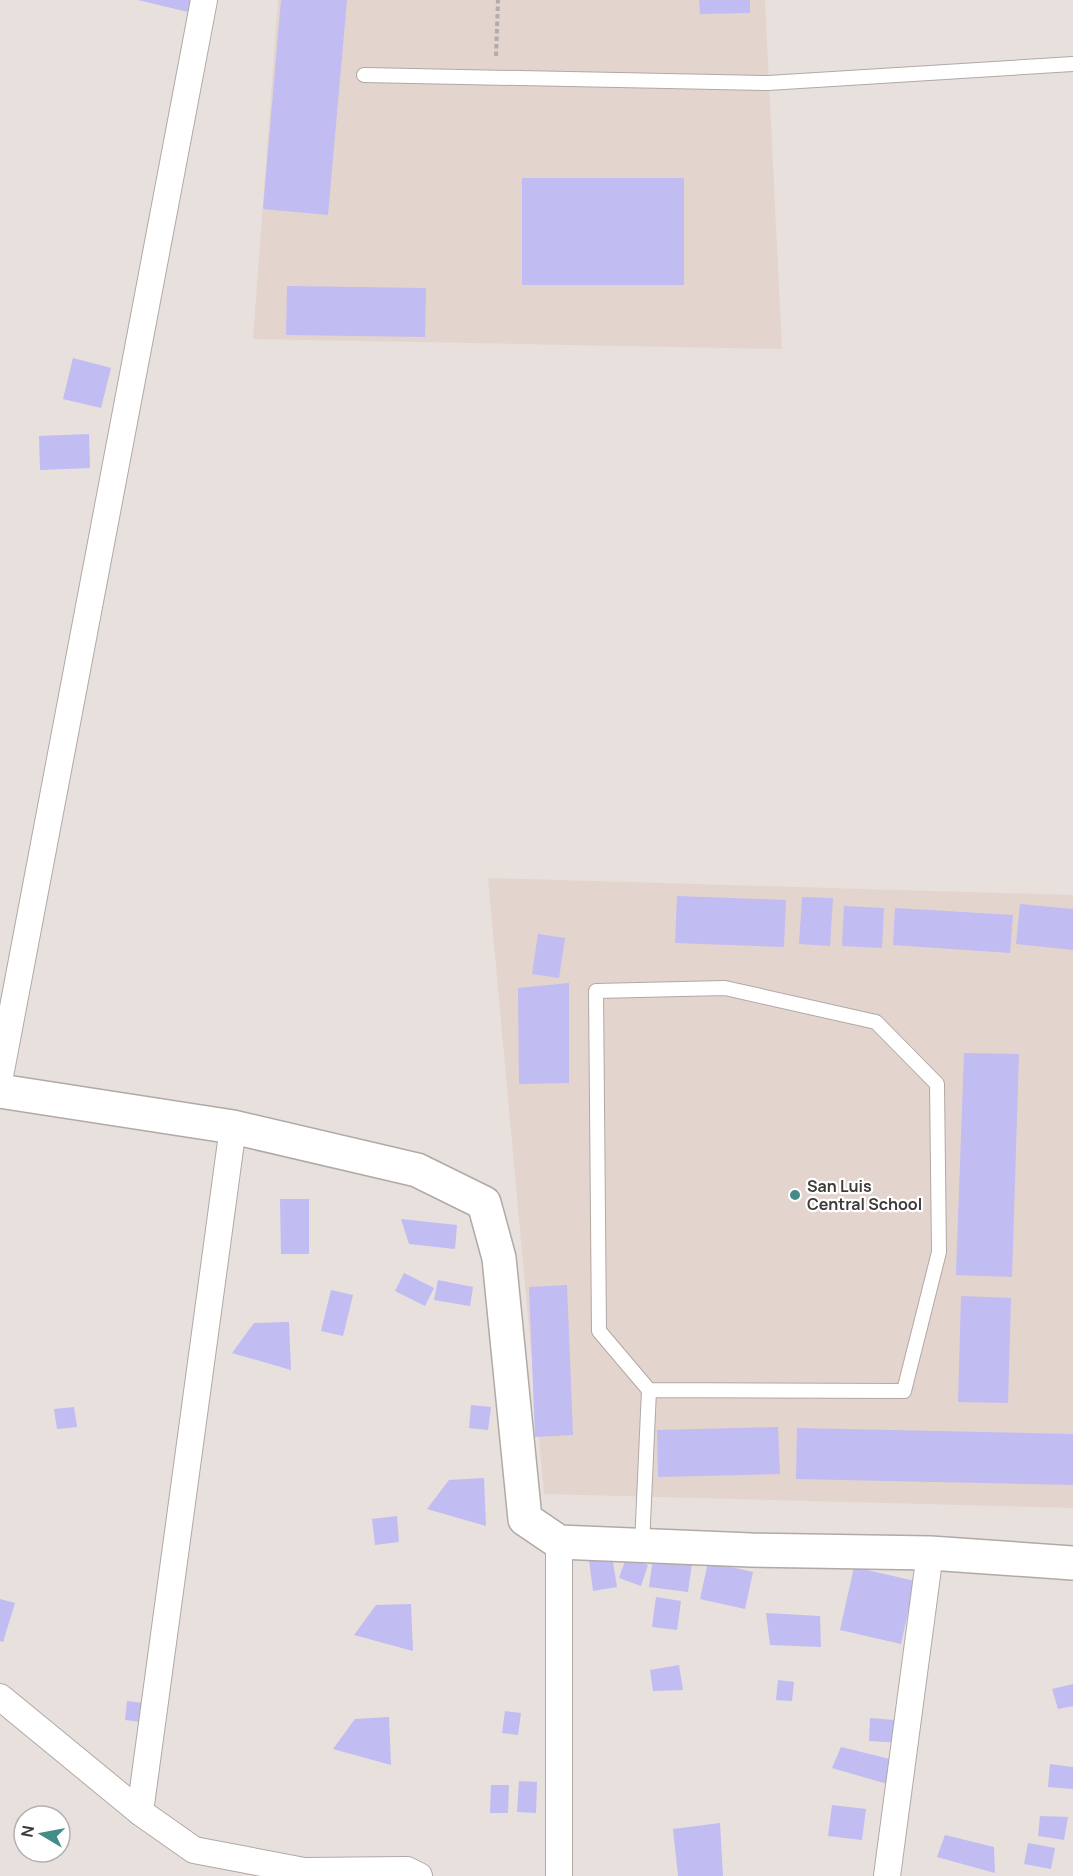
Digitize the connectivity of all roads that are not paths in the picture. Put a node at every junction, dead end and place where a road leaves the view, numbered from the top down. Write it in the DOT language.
graph roads {
  1 [pos="204,0"];
  2 [pos="1073,64"];
  3 [pos="364,75"];
  4 [pos="0,1076"];
  5 [pos="0,1091"];
  6 [pos="232,1127"];
  7 [pos="649,1390"];
  8 [pos="559,1542"];
  9 [pos="642,1546"];
  10 [pos="930,1553"];
  11 [pos="1073,1563"];
  12 [pos="0,1697"];
  13 [pos="140,1812"];
  14 [pos="419,1876"];
  15 [pos="559,1876"];
  16 [pos="887,1876"];
  1 -- 4 [label="street"];
  2 -- 3 [label="lane"];
  5 -- 6 [label="street"];
  6 -- 8 [label="street"];
  6 -- 13 [label="street"];
  7 -- 7 [label="lane"];
  7 -- 9 [label="lane"];
  8 -- 9 [label="street"];
  8 -- 15 [label="street"];
  9 -- 10 [label="street"];
  10 -- 11 [label="street"];
  10 -- 16 [label="street"];
  12 -- 13 [label="street"];
  13 -- 14 [label="street"];
}
